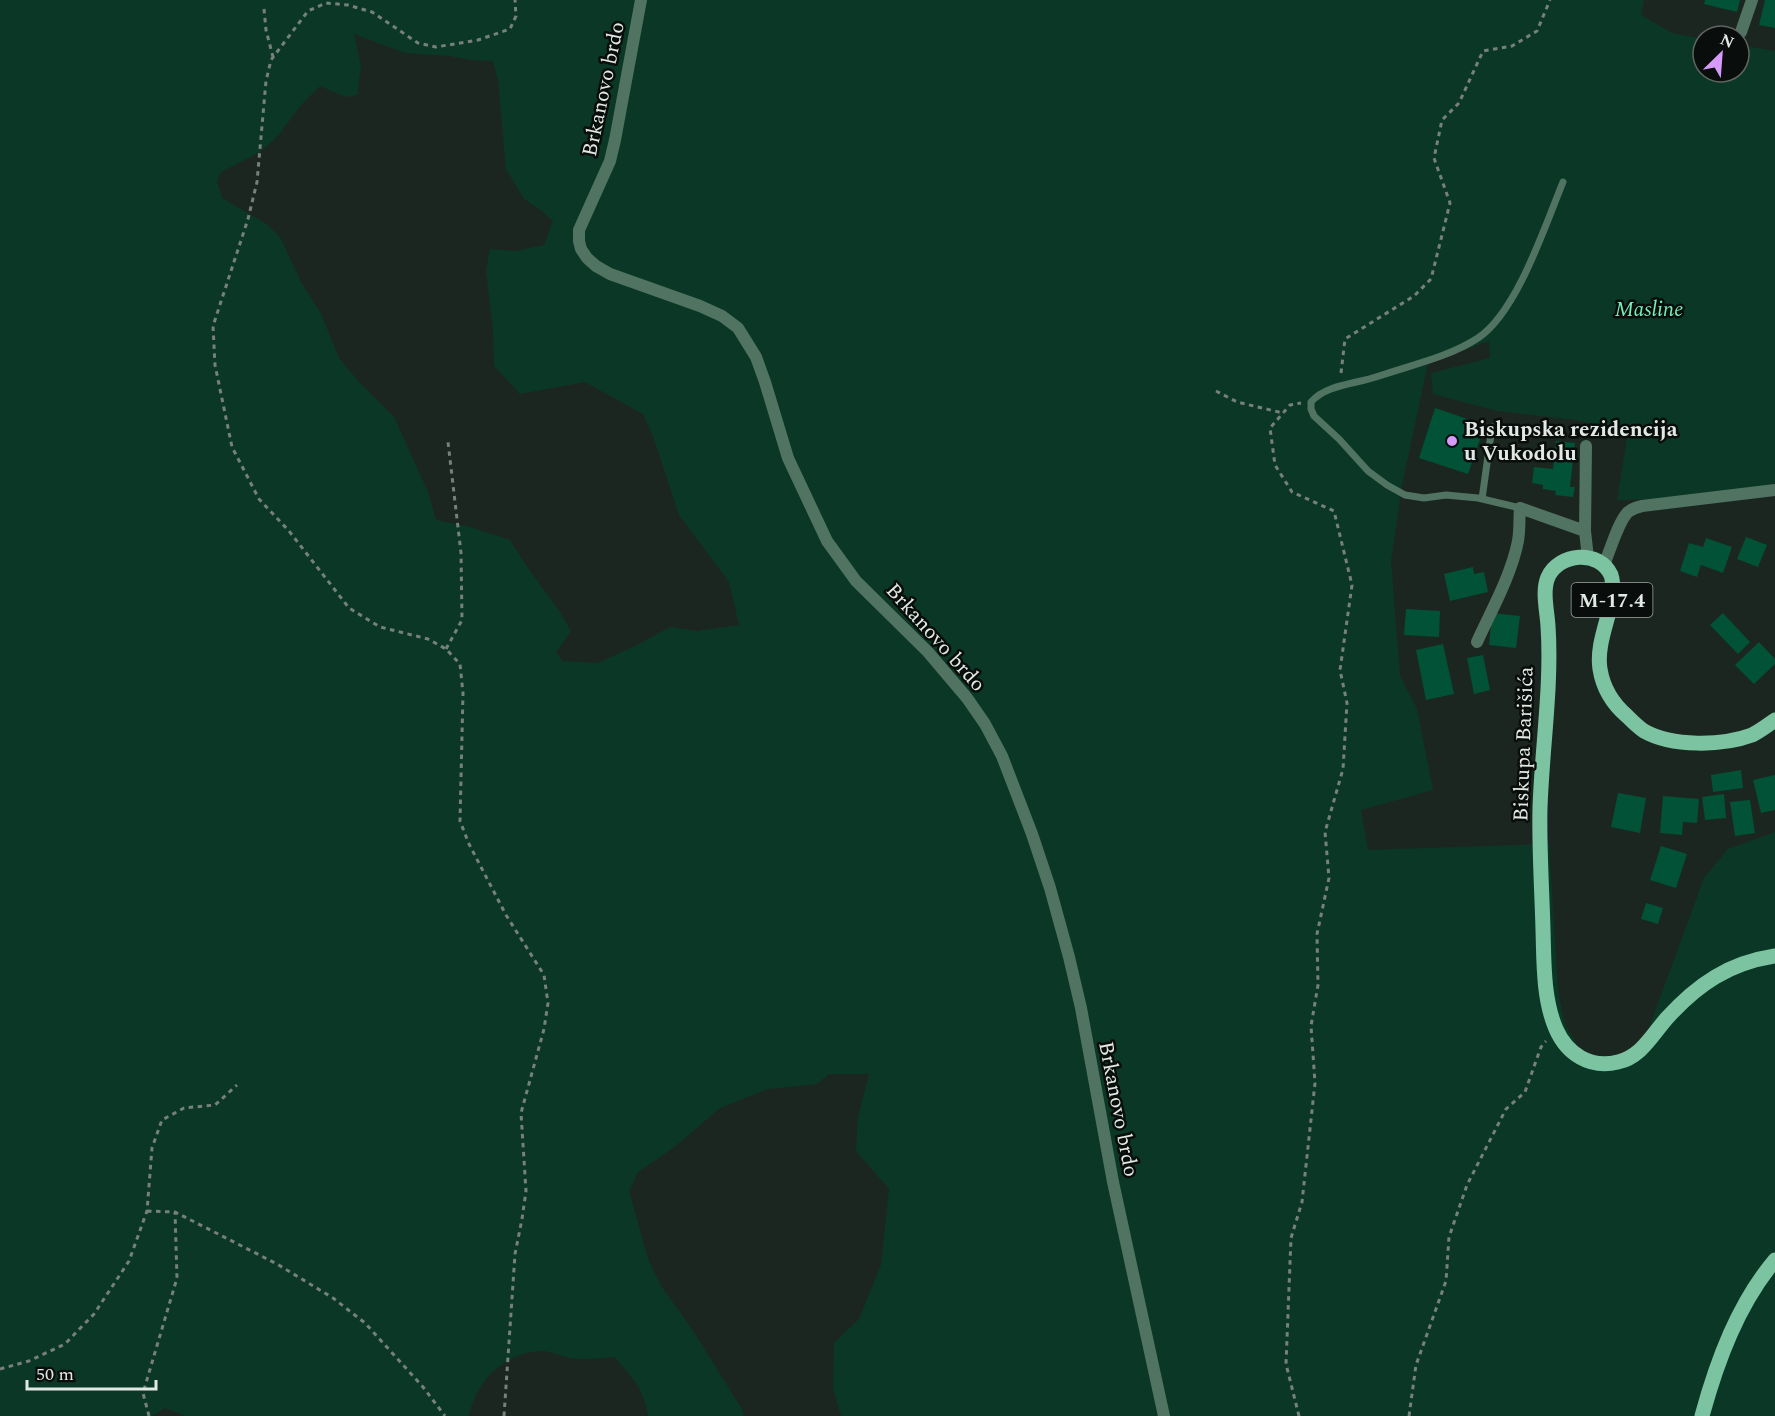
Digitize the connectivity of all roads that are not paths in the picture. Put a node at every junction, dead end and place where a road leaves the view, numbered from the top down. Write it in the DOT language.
graph roads {
  1 [pos="641,0"];
  2 [pos="1752,0"];
  3 [pos="1744,24"];
  4 [pos="1563,182"];
  5 [pos="1492,427"];
  6 [pos="1586,446"];
  7 [pos="1775,490"];
  8 [pos="1482,499"];
  9 [pos="1520,508"];
  10 [pos="1585,531"];
  11 [pos="1588,558"];
  12 [pos="1604,566"];
  13 [pos="1477,642"];
  14 [pos="1775,720"];
  15 [pos="1775,956"];
  16 [pos="1775,1260"];
  17 [pos="1164,1416"];
  18 [pos="1702,1416"];
  1 -- 17 [label="street, Brkanovo brdo"];
  2 -- 3 [label="street"];
  4 -- 8 [label="lane"];
  5 -- 8 [label="lane"];
  6 -- 10 [label="street"];
  7 -- 12 [label="street"];
  8 -- 9 [label="lane"];
  9 -- 10 [label="street"];
  9 -- 13 [label="street"];
  10 -- 11 [label="street"];
  11 -- 12 [label="main road, M-17.4"];
  11 -- 15 [label="main road, Biskupa Barišića / M-17.4"];
  12 -- 14 [label="main road, M-17.4"];
  16 -- 18 [label="main road"];
}
